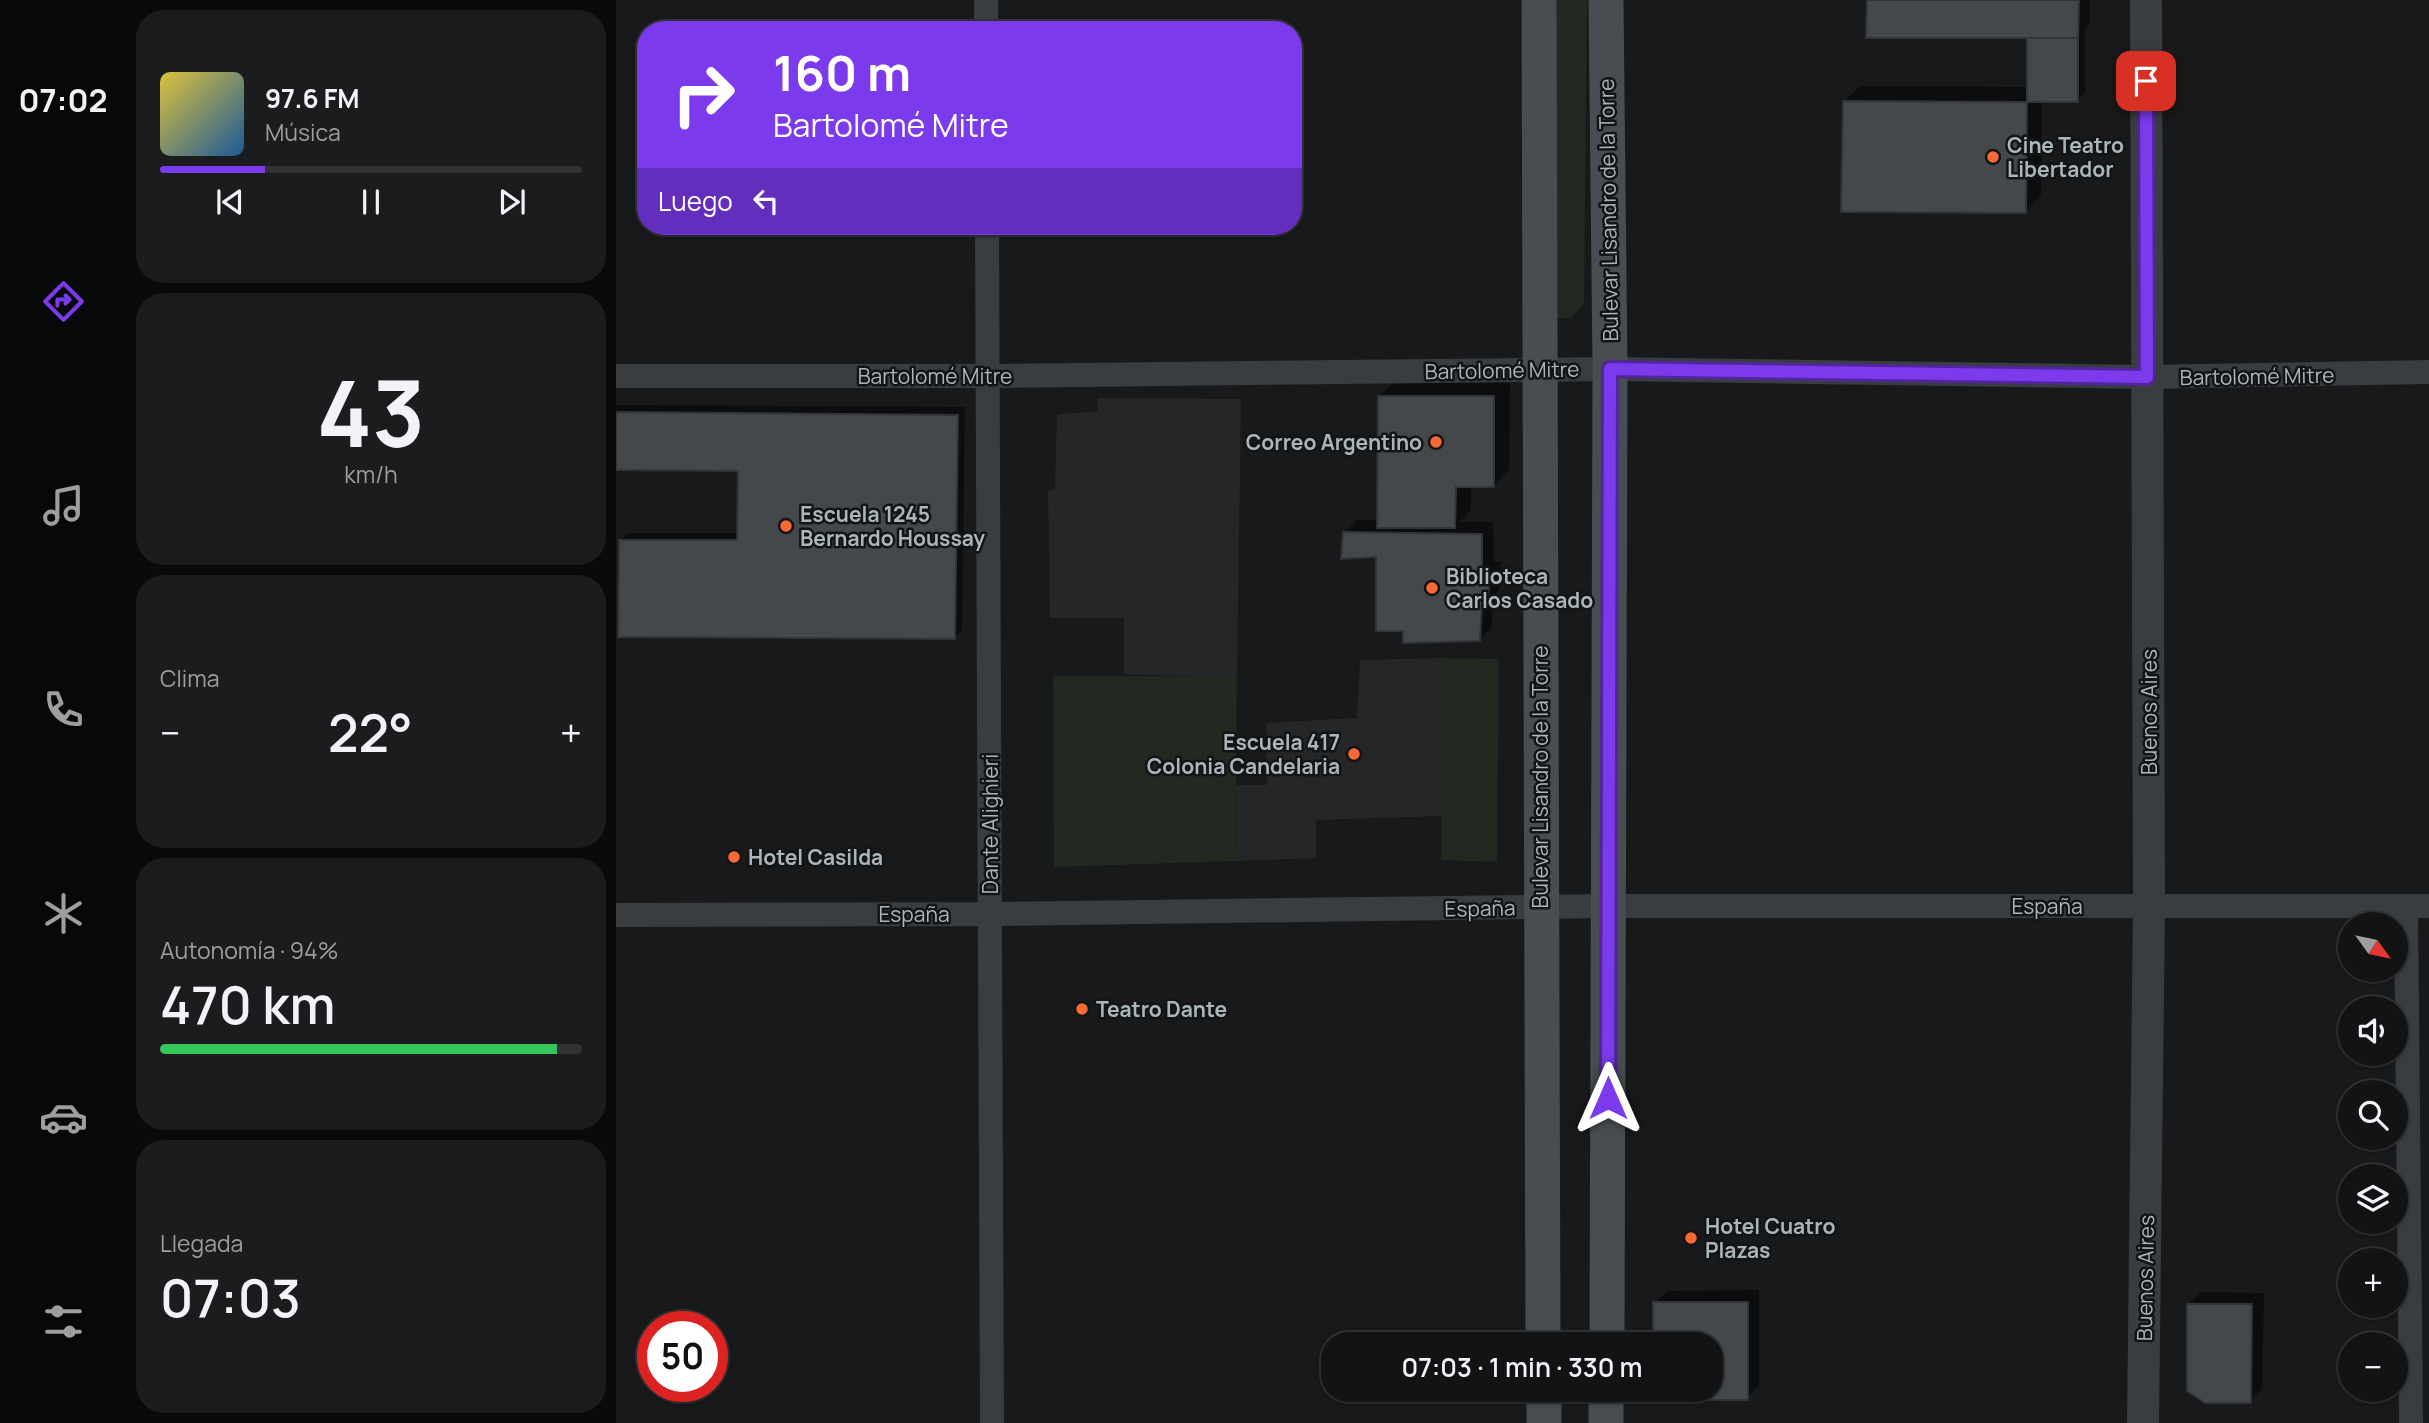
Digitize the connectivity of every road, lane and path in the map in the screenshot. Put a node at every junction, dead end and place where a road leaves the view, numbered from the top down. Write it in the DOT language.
graph roads {
  1 [pos="986,0"];
  2 [pos="1539,0"];
  3 [pos="1606,0"];
  4 [pos="2146,0"];
  5 [pos="986,21"];
  6 [pos="987,235"];
  7 [pos="1539,369"];
  8 [pos="1610,369"];
  9 [pos="2429,372"];
  10 [pos="616,376"];
  11 [pos="988,376"];
  12 [pos="2147,377"];
  13 [pos="1608,906"];
  14 [pos="2149,906"];
  15 [pos="2418,906"];
  16 [pos="1541,907"];
  17 [pos="990,914"];
  18 [pos="616,915"];
  19 [pos="1544,1332"];
  20 [pos="1607,1332"];
  21 [pos="1544,1402"];
  22 [pos="1606,1402"];
  23 [pos="992,1423"];
  24 [pos="1544,1423"];
  25 [pos="1606,1423"];
  26 [pos="2143,1423"];
  27 [pos="2411,1423"];
  1 -- 5 [label="street"];
  2 -- 7 [label="main road, Bulevar Lisandro de la Torre"];
  3 -- 8 [label="main road, Bulevar Lisandro de la Torre"];
  4 -- 12 [label="street, Buenos Aires"];
  6 -- 11 [label="street, Dante Alighieri"];
  7 -- 8 [label="street, Bartolomé Mitre"];
  7 -- 11 [label="street, Bartolomé Mitre"];
  7 -- 16 [label="main road, Bulevar Lisandro de la Torre"];
  8 -- 12 [label="street, Bartolomé Mitre"];
  8 -- 13 [label="main road, Bulevar Lisandro de la Torre"];
  9 -- 12 [label="street, Bartolomé Mitre"];
  10 -- 11 [label="street, Bartolomé Mitre"];
  11 -- 17 [label="street, Dante Alighieri"];
  12 -- 14 [label="street, Buenos Aires"];
  13 -- 14 [label="street, España"];
  13 -- 16 [label="street, España"];
  13 -- 20 [label="main road, Bulevar Lisandro de la Torre"];
  14 -- 15 [label="street, España"];
  14 -- 26 [label="street, Buenos Aires"];
  15 -- 27 [label="street"];
  16 -- 17 [label="street, España"];
  16 -- 19 [label="main road, Bulevar Lisandro de la Torre"];
  17 -- 18 [label="street, España"];
  17 -- 23 [label="street, Dante Alighieri"];
  21 -- 24 [label="main road"];
  22 -- 25 [label="main road"];
}
